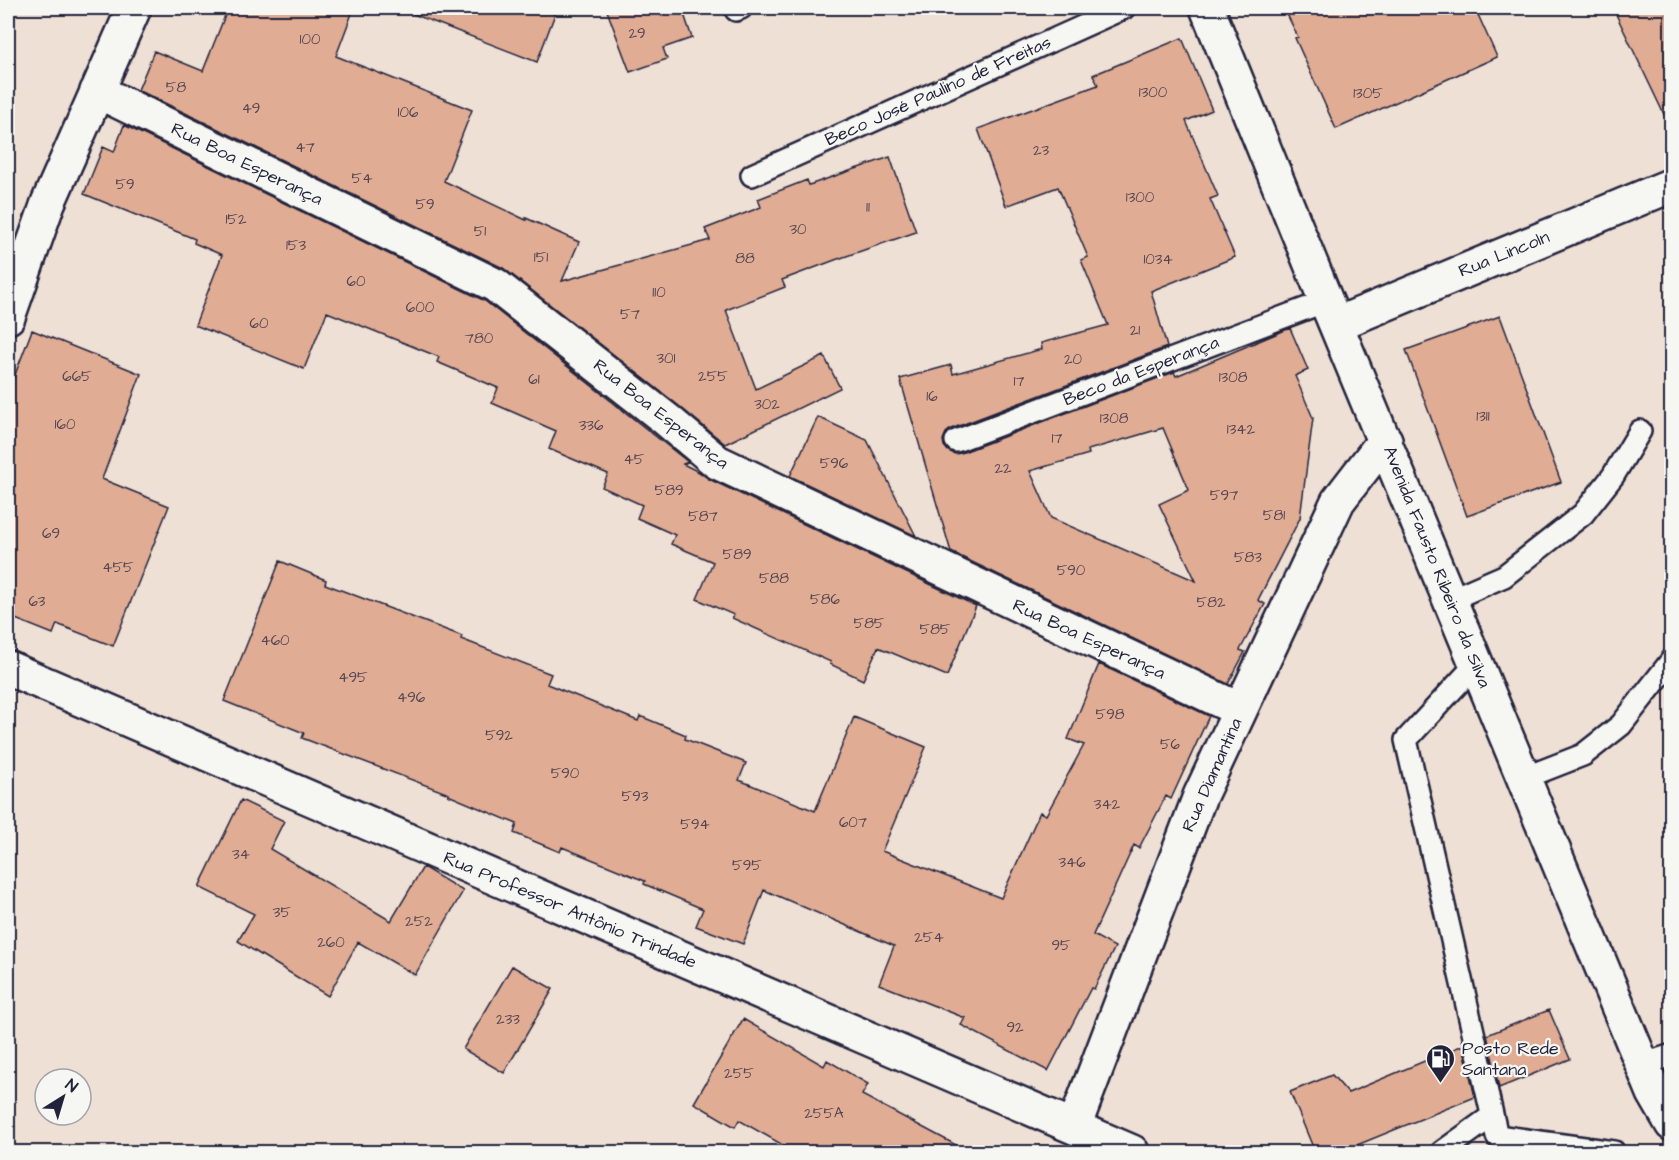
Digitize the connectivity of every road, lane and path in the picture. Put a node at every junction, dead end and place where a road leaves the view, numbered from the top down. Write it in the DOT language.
graph roads {
  1 [pos="134,8"];
  2 [pos="1124,8"];
  3 [pos="1207,8"];
  4 [pos="97,91"];
  5 [pos="752,175"];
  6 [pos="1671,185"];
  7 [pos="1332,312"];
  8 [pos="8,317"];
  9 [pos="1640,431"];
  10 [pos="1385,440"];
  11 [pos="956,441"];
  12 [pos="1450,599"];
  13 [pos="1671,660"];
  14 [pos="1477,663"];
  15 [pos="8,668"];
  16 [pos="1240,710"];
  17 [pos="1524,778"];
  18 [pos="1657,1060"];
  19 [pos="1492,1116"];
  20 [pos="1671,1124"];
  21 [pos="1074,1127"];
  22 [pos="1132,1152"];
  23 [pos="1442,1152"];
  24 [pos="1614,1152"];
  1 -- 4 [label="street"];
  2 -- 5 [label="lane, Beco José Paulino de Freitas"];
  3 -- 7 [label="street, Avenida Fausto Ribeiro da Silva"];
  4 -- 8 [label="street"];
  4 -- 16 [label="street, Rua Boa Esperança"];
  6 -- 7 [label="street, Rua Lincoln"];
  7 -- 10 [label="street, Avenida Fausto Ribeiro da Silva"];
  7 -- 11 [label="lane, Beco da Esperança"];
  9 -- 12 [label="lane"];
  10 -- 12 [label="street, Avenida Fausto Ribeiro da Silva"];
  10 -- 16 [label="street, Rua Diamantina"];
  12 -- 14 [label="street, Avenida Fausto Ribeiro da Silva"];
  13 -- 17 [label="lane"];
  14 -- 17 [label="street, Avenida Fausto Ribeiro da Silva"];
  14 -- 19 [label="lane"];
  15 -- 21 [label="street, Rua Professor Antônio Trindade"];
  16 -- 21 [label="street, Rua Diamantina"];
  17 -- 18 [label="street, Avenida Fausto Ribeiro da Silva"];
  18 -- 20 [label="street, Avenida Fausto Ribeiro da Silva"];
  19 -- 23 [label="lane"];
  19 -- 24 [label="lane"];
  21 -- 22 [label="street, Rua Professor Antônio Trindade"];
}
